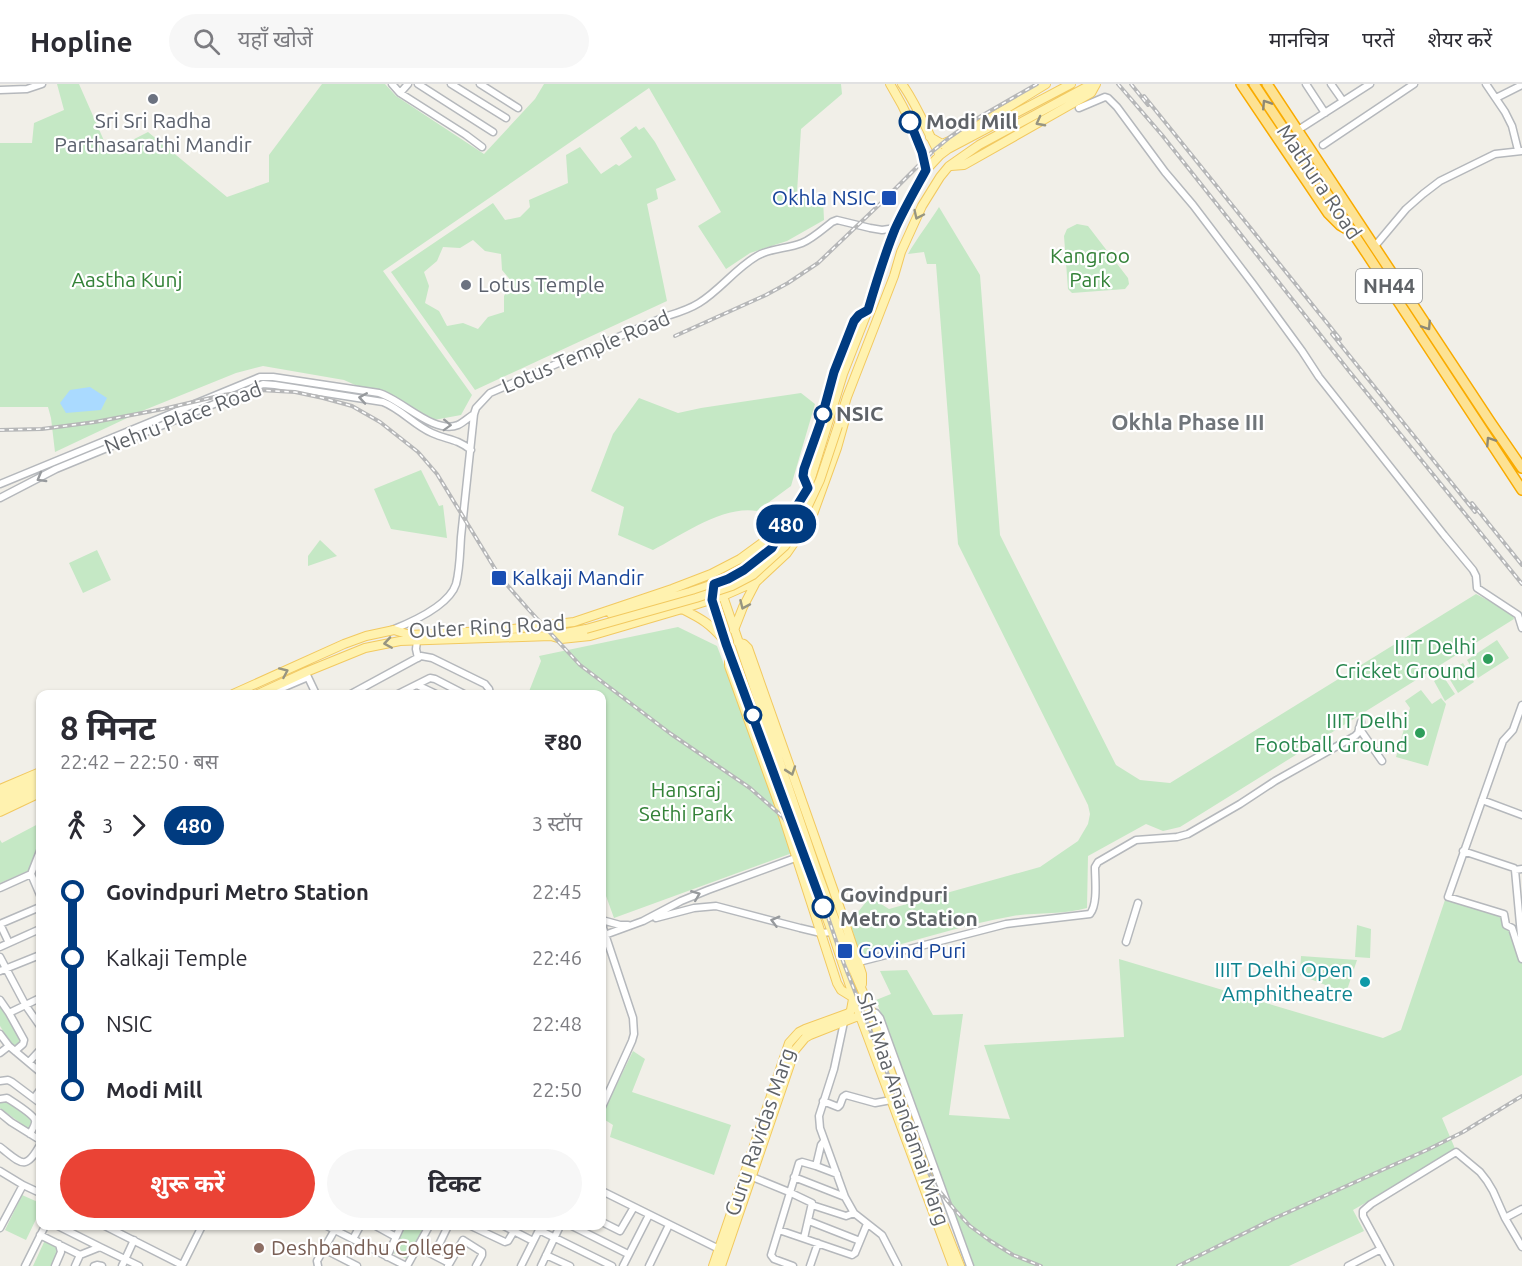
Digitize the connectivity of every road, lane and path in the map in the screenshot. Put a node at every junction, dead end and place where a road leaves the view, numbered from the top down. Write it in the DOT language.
graph roads {
  1 [pos="42,84"];
  2 [pos="392,84"];
  3 [pos="408,84"];
  4 [pos="418,84"];
  5 [pos="451,84"];
  6 [pos="480,84"];
  7 [pos="890,84"];
  8 [pos="902,84"];
  9 [pos="1046,84"];
  10 [pos="1071,84"];
  11 [pos="1094,84"];
  12 [pos="1241,84"];
  13 [pos="1254,84"];
  14 [pos="1267,84"];
  15 [pos="1306,84"];
  16 [pos="1331,84"];
  17 [pos="1370,84"];
  18 [pos="1414,84"];
  19 [pos="1486,84"];
  20 [pos="1520,86"];
  21 [pos="0,90"];
  22 [pos="400,93"];
  23 [pos="1522,94"];
  24 [pos="1496,98"];
  25 [pos="1343,101"];
  26 [pos="518,108"];
  27 [pos="1079,108"];
  28 [pos="1325,113"];
  29 [pos="506,118"];
  30 [pos="1298,130"];
  31 [pos="493,132"];
  32 [pos="930,137"];
  33 [pos="955,139"];
  34 [pos="1323,145"];
  35 [pos="482,147"];
  36 [pos="948,149"];
  37 [pos="1520,150"];
  38 [pos="940,155"];
  39 [pos="949,166"];
  40 [pos="926,170"];
  41 [pos="896,228"];
  42 [pos="1354,233"];
  43 [pos="1375,246"];
  44 [pos="847,397"];
  45 [pos="474,414"];
  46 [pos="471,450"];
  47 [pos="1522,468"];
  48 [pos="0,484"];
  49 [pos="1522,490"];
  50 [pos="0,498"];
  51 [pos="780,533"];
  52 [pos="753,563"];
  53 [pos="760,578"];
  54 [pos="714,584"];
  55 [pos="723,596"];
  56 [pos="712,600"];
  57 [pos="654,602"];
  58 [pos="682,609"];
  59 [pos="654,617"];
  60 [pos="574,622"];
  61 [pos="1522,628"];
  62 [pos="392,630"];
  63 [pos="734,630"];
  64 [pos="551,636"];
  65 [pos="417,641"];
  66 [pos="728,647"];
  67 [pos="418,658"];
  68 [pos="307,675"];
  69 [pos="417,685"];
  70 [pos="241,690"];
  71 [pos="268,690"];
  72 [pos="276,690"];
  73 [pos="314,690"];
  74 [pos="358,690"];
  75 [pos="406,690"];
  76 [pos="426,690"];
  77 [pos="456,690"];
  78 [pos="489,690"];
  79 [pos="1522,705"];
  80 [pos="1382,761"];
  81 [pos="36,772"];
  82 [pos="36,781"];
  83 [pos="36,782"];
  84 [pos="0,789"];
  85 [pos="36,795"];
  86 [pos="0,797"];
  87 [pos="1482,800"];
  88 [pos="0,805"];
  89 [pos="0,812"];
  90 [pos="1522,815"];
  91 [pos="1463,851"];
  92 [pos="804,855"];
  93 [pos="796,858"];
  94 [pos="36,861"];
  95 [pos="1519,870"];
  96 [pos="31,874"];
  97 [pos="36,886"];
  98 [pos="0,888"];
  99 [pos="1138,903"];
  100 [pos="36,910"];
  101 [pos="606,921"];
  102 [pos="644,921"];
  103 [pos="0,924"];
  104 [pos="632,925"];
  105 [pos="1516,930"];
  106 [pos="832,932"];
  107 [pos="36,933"];
  108 [pos="821,933"];
  109 [pos="606,934"];
  110 [pos="1126,942"];
  111 [pos="9,943"];
  112 [pos="606,944"];
  113 [pos="1522,946"];
  114 [pos="0,947"];
  115 [pos="0,957"];
  116 [pos="36,957"];
  117 [pos="1522,959"];
  118 [pos="855,963"];
  119 [pos="3,970"];
  120 [pos="854,998"];
  121 [pos="0,1000"];
  122 [pos="36,1000"];
  123 [pos="26,1006"];
  124 [pos="871,1011"];
  125 [pos="9,1013"];
  126 [pos="860,1016"];
  127 [pos="36,1020"];
  128 [pos="844,1022"];
  129 [pos="0,1034"];
  130 [pos="9,1046"];
  131 [pos="15,1051"];
  132 [pos="0,1053"];
  133 [pos="36,1054"];
  134 [pos="29,1062"];
  135 [pos="36,1068"];
  136 [pos="0,1081"];
  137 [pos="36,1095"];
  138 [pos="34,1098"];
  139 [pos="606,1098"];
  140 [pos="0,1099"];
  141 [pos="891,1100"];
  142 [pos="824,1101"];
  143 [pos="0,1113"];
  144 [pos="30,1134"];
  145 [pos="36,1138"];
  146 [pos="825,1141"];
  147 [pos="0,1147"];
  148 [pos="36,1152"];
  149 [pos="816,1166"];
  150 [pos="0,1171"];
  151 [pos="837,1174"];
  152 [pos="748,1175"];
  153 [pos="794,1177"];
  154 [pos="23,1185"];
  155 [pos="36,1191"];
  156 [pos="789,1192"];
  157 [pos="606,1193"];
  158 [pos="845,1197"];
  159 [pos="812,1205"];
  160 [pos="634,1207"];
  161 [pos="1522,1209"];
  162 [pos="854,1213"];
  163 [pos="649,1215"];
  164 [pos="1505,1218"];
  165 [pos="809,1221"];
  166 [pos="606,1224"];
  167 [pos="867,1224"];
  168 [pos="669,1225"];
  169 [pos="0,1228"];
  170 [pos="43,1230"];
  171 [pos="66,1230"];
  172 [pos="113,1230"];
  173 [pos="200,1230"];
  174 [pos="335,1230"];
  175 [pos="339,1230"];
  176 [pos="358,1230"];
  177 [pos="385,1230"];
  178 [pos="399,1230"];
  179 [pos="426,1230"];
  180 [pos="446,1230"];
  181 [pos="480,1230"];
  182 [pos="539,1230"];
  183 [pos="543,1230"];
  184 [pos="558,1230"];
  185 [pos="580,1230"];
  186 [pos="778,1230"];
  187 [pos="514,1231"];
  188 [pos="39,1237"];
  189 [pos="396,1237"];
  190 [pos="554,1238"];
  191 [pos="804,1238"];
  192 [pos="353,1239"];
  193 [pos="134,1240"];
  194 [pos="533,1241"];
  195 [pos="860,1241"];
  196 [pos="818,1243"];
  197 [pos="59,1244"];
  198 [pos="418,1246"];
  199 [pos="100,1247"];
  200 [pos="1522,1247"];
  201 [pos="324,1249"];
  202 [pos="720,1249"];
  203 [pos="1381,1249"];
  204 [pos="628,1254"];
  205 [pos="80,1255"];
  206 [pos="434,1255"];
  207 [pos="546,1255"];
  208 [pos="387,1257"];
  209 [pos="168,1258"];
  210 [pos="123,1263"];
  211 [pos="602,1264"];
  212 [pos="57,1265"];
  213 [pos="448,1265"];
  214 [pos="25,1266"];
  215 [pos="75,1266"];
  216 [pos="94,1266"];
  217 [pos="102,1266"];
  218 [pos="139,1266"];
  219 [pos="164,1266"];
  220 [pos="182,1266"];
  221 [pos="318,1266"];
  222 [pos="357,1266"];
  223 [pos="407,1266"];
  224 [pos="476,1266"];
  225 [pos="521,1266"];
  226 [pos="541,1266"];
  227 [pos="570,1266"];
  228 [pos="612,1266"];
  229 [pos="623,1266"];
  230 [pos="649,1266"];
  231 [pos="713,1266"];
  232 [pos="721,1266"];
  233 [pos="793,1266"];
  234 [pos="810,1266"];
  235 [pos="898,1266"];
  236 [pos="954,1266"];
  237 [pos="960,1266"];
  238 [pos="970,1266"];
  239 [pos="1348,1266"];
  240 [pos="1390,1266"];
  1 -- 21 [label="street"];
  2 -- 22 [label="street"];
  3 -- 22 [label="street"];
  4 -- 31 [label="street"];
  5 -- 29 [label="street"];
  6 -- 26 [label="street"];
  7 -- 40 [label="main road"];
  8 -- 32 [label="main road"];
  9 -- 33 [label="main road"];
  10 -- 36 [label="main road"];
  11 -- 39 [label="main road"];
  11 -- 39 [label="main road, one-way"];
  12 -- 42 [label="highway"];
  42 -- 13 [label="highway, Mathura Road / NH44, one-way"];
  14 -- 30 [label="highway, Mathura Road / NH44"];
  15 -- 28 [label="street"];
  16 -- 25 [label="street"];
  17 -- 25 [label="street"];
  18 -- 34 [label="street"];
  19 -- 24 [label="street"];
  20 -- 23 [label="street"];
  20 -- 24 [label="street"];
  22 -- 35 [label="street"];
  24 -- 37 [label="street"];
  25 -- 28 [label="street"];
  27 -- 61 [label="street"];
  28 -- 30 [label="street"];
  30 -- 43 [label="highway, Mathura Road / NH44"];
  32 -- 33 [label="main road"];
  32 -- 38 [label="main road"];
  33 -- 36 [label="main road"];
  36 -- 38 [label="main road, Outer Ring Road"];
  37 -- 43 [label="street"];
  38 -- 40 [label="main road, Outer Ring Road"];
  39 -- 44 [label="main road, one-way"];
  40 -- 41 [label="main road, Outer Ring Road"];
  41 -- 45 [label="street, Lotus Temple Road"];
  41 -- 51 [label="main road, Outer Ring Road"];
  49 -- 42 [label="highway, Mathura Road / NH44, one-way"];
  43 -- 47 [label="highway, Mathura Road / NH44, one-way"];
  44 -- 53 [label="main road"];
  44 -- 64 [label="main road, bridge"];
  45 -- 46 [label="street"];
  48 -- 45 [label="street, Nehru Place Road, one-way"];
  46 -- 50 [label="street, Nehru Place Road, one-way"];
  46 -- 62 [label="street"];
  51 -- 52 [label="main road"];
  51 -- 60 [label="main road, Outer Ring Road"];
  52 -- 53 [label="main road"];
  52 -- 54 [label="main road"];
  53 -- 55 [label="main road"];
  53 -- 63 [label="main road, one-way"];
  54 -- 55 [label="main road"];
  54 -- 56 [label="main road, Shri Maa Anandamai Marg"];
  54 -- 57 [label="main road"];
  55 -- 56 [label="main road"];
  55 -- 63 [label="main road"];
  56 -- 58 [label="main road"];
  56 -- 66 [label="main road, Shri Maa Anandamai Marg"];
  57 -- 59 [label="main road"];
  57 -- 60 [label="main road"];
  58 -- 59 [label="main road"];
  58 -- 66 [label="main road"];
  59 -- 64 [label="main road"];
  60 -- 62 [label="main road, Outer Ring Road"];
  70 -- 62 [label="main road, Outer Ring Road, one-way"];
  63 -- 118 [label="main road, Shri Maa Anandamai Marg, one-way"];
  64 -- 65 [label="main road, Outer Ring Road"];
  65 -- 67 [label="street"];
  65 -- 68 [label="main road, Outer Ring Road, one-way"];
  66 -- 92 [label="main road, Shri Maa Anandamai Marg"];
  66 -- 93 [label="main road"];
  67 -- 74 [label="street"];
  67 -- 78 [label="street"];
  68 -- 71 [label="main road, Outer Ring Road"];
  68 -- 72 [label="street"];
  68 -- 73 [label="street"];
  69 -- 75 [label="street"];
  69 -- 76 [label="street"];
  69 -- 77 [label="street"];
  79 -- 87 [label="street"];
  80 -- 118 [label="street"];
  81 -- 84 [label="main road"];
  82 -- 86 [label="main road"];
  83 -- 88 [label="main road"];
  85 -- 89 [label="main road"];
  87 -- 90 [label="street"];
  87 -- 91 [label="street"];
  91 -- 95 [label="street"];
  91 -- 105 [label="street"];
  92 -- 93 [label="street"];
  92 -- 106 [label="main road, Shri Maa Anandamai Marg"];
  102 -- 93 [label="street, one-way"];
  93 -- 108 [label="main road"];
  94 -- 96 [label="street"];
  95 -- 105 [label="street"];
  96 -- 97 [label="street"];
  96 -- 98 [label="street"];
  99 -- 110 [label="street"];
  100 -- 103 [label="street"];
  101 -- 104 [label="street"];
  102 -- 104 [label="street"];
  108 -- 102 [label="street, one-way"];
  103 -- 111 [label="street"];
  104 -- 109 [label="street"];
  105 -- 113 [label="street"];
  105 -- 117 [label="street"];
  106 -- 108 [label="street"];
  106 -- 120 [label="main road, Shri Maa Anandamai Marg"];
  107 -- 111 [label="street"];
  108 -- 120 [label="main road"];
  111 -- 114 [label="street"];
  112 -- 139 [label="street"];
  115 -- 119 [label="street"];
  116 -- 119 [label="street"];
  118 -- 124 [label="main road, Shri Maa Anandamai Marg"];
  119 -- 123 [label="street"];
  120 -- 126 [label="main road, Shri Maa Anandamai Marg"];
  120 -- 152 [label="main road, Guru Ravidas Marg"];
  121 -- 125 [label="street"];
  122 -- 123 [label="street"];
  123 -- 125 [label="street"];
  123 -- 127 [label="street"];
  124 -- 126 [label="main road, Guru Ravidas Marg"];
  124 -- 237 [label="main road, Shri Maa Anandamai Marg"];
  124 -- 238 [label="street"];
  125 -- 131 [label="street"];
  126 -- 128 [label="main road, Guru Ravidas Marg"];
  126 -- 141 [label="main road, Shri Maa Anandamai Marg"];
  128 -- 142 [label="street"];
  128 -- 152 [label="main road, Guru Ravidas Marg"];
  129 -- 130 [label="street"];
  130 -- 131 [label="street"];
  130 -- 132 [label="street"];
  131 -- 134 [label="street"];
  133 -- 134 [label="street"];
  134 -- 135 [label="street"];
  136 -- 138 [label="street"];
  137 -- 138 [label="street"];
  140 -- 144 [label="street"];
  141 -- 142 [label="street"];
  141 -- 236 [label="main road, Shri Maa Anandamai Marg"];
  142 -- 146 [label="street"];
  143 -- 144 [label="street"];
  144 -- 145 [label="street"];
  146 -- 149 [label="street"];
  146 -- 151 [label="street"];
  147 -- 148 [label="street"];
  149 -- 151 [label="street"];
  149 -- 153 [label="street"];
  150 -- 154 [label="street"];
  151 -- 158 [label="street"];
  152 -- 156 [label="street"];
  152 -- 202 [label="main road, Guru Ravidas Marg"];
  152 -- 232 [label="main road, Guru Ravidas Marg"];
  153 -- 156 [label="street"];
  153 -- 158 [label="street"];
  154 -- 155 [label="street"];
  154 -- 169 [label="street"];
  156 -- 159 [label="street"];
  156 -- 186 [label="street"];
  157 -- 160 [label="street"];
  158 -- 162 [label="street"];
  159 -- 162 [label="street"];
  159 -- 165 [label="street"];
  160 -- 163 [label="street"];
  160 -- 166 [label="street"];
  161 -- 164 [label="street"];
  162 -- 167 [label="street"];
  163 -- 168 [label="street"];
  163 -- 204 [label="street"];
  164 -- 200 [label="street"];
  164 -- 203 [label="street"];
  165 -- 191 [label="street"];
  165 -- 195 [label="street"];
  167 -- 195 [label="street"];
  167 -- 235 [label="street"];
  168 -- 202 [label="street"];
  168 -- 230 [label="street"];
  170 -- 188 [label="street"];
  171 -- 199 [label="street"];
  172 -- 193 [label="street"];
  173 -- 220 [label="street"];
  174 -- 201 [label="street"];
  175 -- 192 [label="street"];
  176 -- 192 [label="street"];
  177 -- 189 [label="street"];
  178 -- 189 [label="street"];
  179 -- 198 [label="street"];
  180 -- 206 [label="street"];
  181 -- 187 [label="street"];
  182 -- 194 [label="street"];
  183 -- 190 [label="street"];
  184 -- 190 [label="street"];
  185 -- 204 [label="street"];
  186 -- 191 [label="street"];
  186 -- 233 [label="street"];
  187 -- 194 [label="street"];
  188 -- 197 [label="street"];
  188 -- 214 [label="street"];
  189 -- 208 [label="street"];
  190 -- 207 [label="street"];
  190 -- 211 [label="street"];
  191 -- 196 [label="street"];
  192 -- 208 [label="street"];
  193 -- 209 [label="street"];
  193 -- 210 [label="street"];
  194 -- 225 [label="street"];
  195 -- 196 [label="street"];
  196 -- 234 [label="street"];
  197 -- 205 [label="street"];
  197 -- 212 [label="street"];
  198 -- 206 [label="street"];
  198 -- 223 [label="street"];
  199 -- 205 [label="street"];
  199 -- 210 [label="street"];
  201 -- 221 [label="street"];
  201 -- 222 [label="street"];
  202 -- 231 [label="main road, Guru Ravidas Marg"];
  203 -- 239 [label="street"];
  203 -- 240 [label="street"];
  204 -- 229 [label="street"];
  205 -- 215 [label="street"];
  206 -- 213 [label="street"];
  207 -- 226 [label="street"];
  207 -- 227 [label="street"];
  208 -- 223 [label="street"];
  209 -- 219 [label="street"];
  209 -- 220 [label="street"];
  210 -- 218 [label="street"];
  211 -- 228 [label="street"];
  213 -- 224 [label="street"];
  216 -- 217 [label="street"];
}
